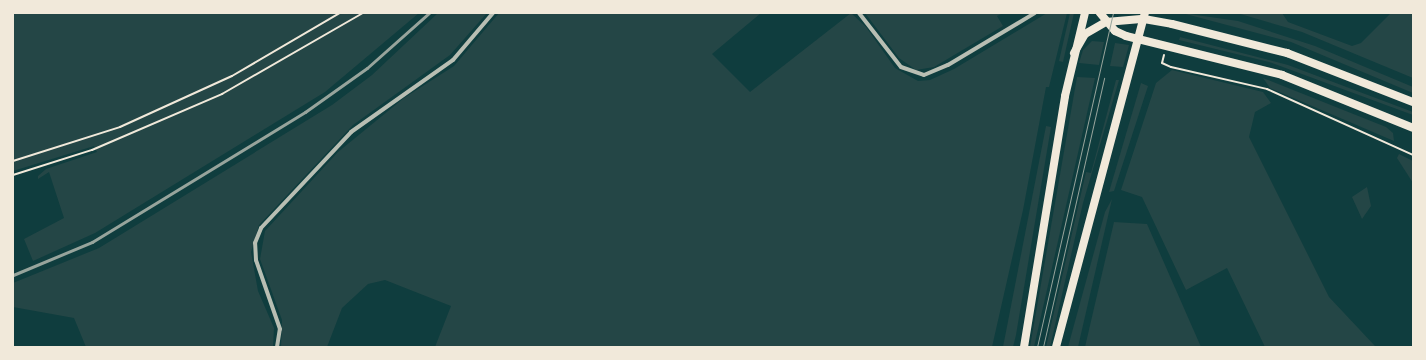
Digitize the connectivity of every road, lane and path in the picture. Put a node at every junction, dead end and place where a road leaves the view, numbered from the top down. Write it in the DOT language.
graph roads {
  1 [pos="340,13"];
  2 [pos="363,13"];
  3 [pos="493,13"];
  4 [pos="859,13"];
  5 [pos="1035,13"];
  6 [pos="1085,13"];
  7 [pos="1100,13"];
  8 [pos="1144,16"];
  9 [pos="1106,22"];
  10 [pos="1138,40"];
  11 [pos="1074,53"];
  12 [pos="1164,54"];
  13 [pos="1413,102"];
  14 [pos="1413,128"];
  15 [pos="1413,155"];
  16 [pos="13,162"];
  17 [pos="13,175"];
  18 [pos="278,347"];
  19 [pos="1024,347"];
  20 [pos="1056,347"];
  1 -- 16 [label="path"];
  2 -- 17 [label="path"];
  3 -- 18 [label="street"];
  4 -- 5 [label="street"];
  6 -- 11 [label="main road"];
  7 -- 9 [label="main road"];
  8 -- 9 [label="main road"];
  8 -- 10 [label="main road"];
  8 -- 13 [label="main road"];
  9 -- 10 [label="main road"];
  9 -- 11 [label="main road"];
  10 -- 14 [label="main road"];
  10 -- 20 [label="main road"];
  11 -- 19 [label="main road"];
  12 -- 15 [label="path"];
}
